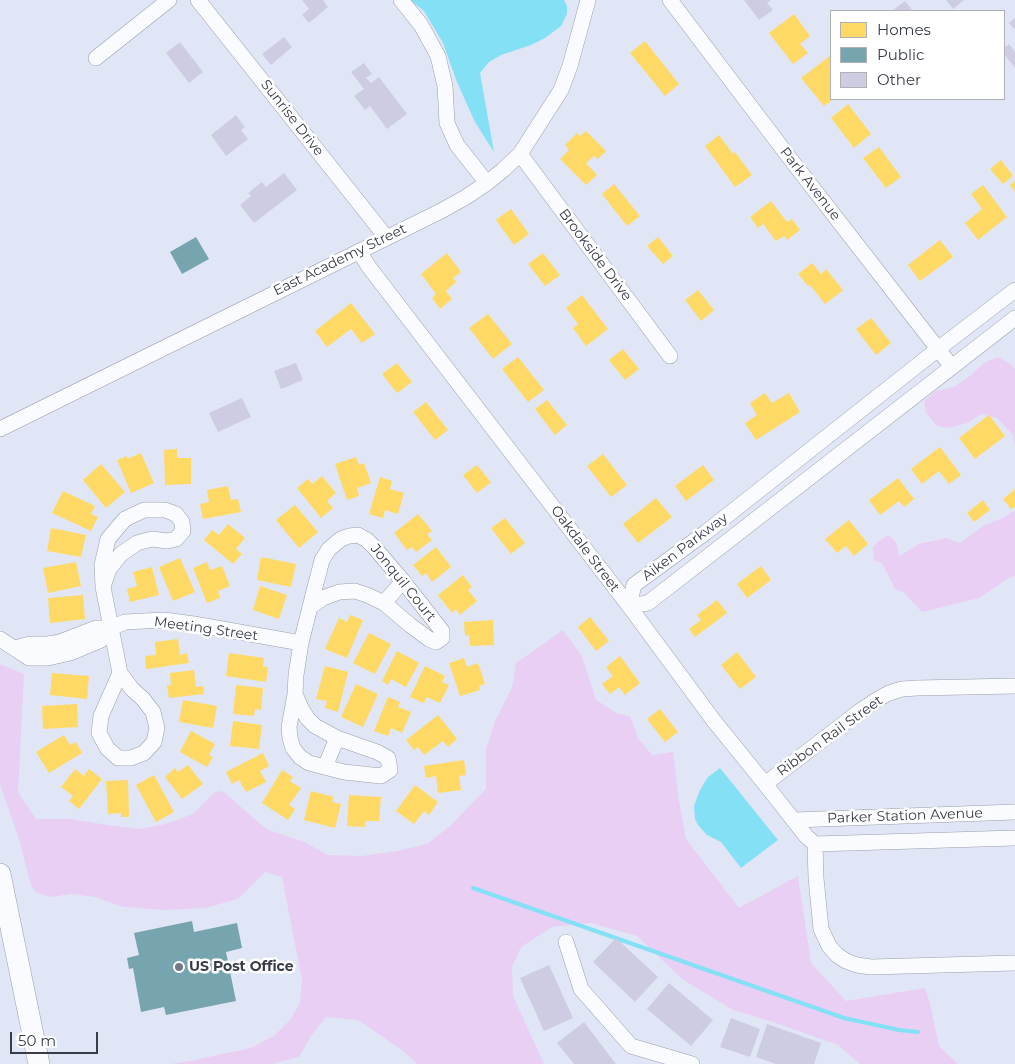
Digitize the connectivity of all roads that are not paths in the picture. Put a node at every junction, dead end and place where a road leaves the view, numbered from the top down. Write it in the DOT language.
graph roads {
  1 [pos="169,0"];
  2 [pos="198,0"];
  3 [pos="400,0"];
  4 [pos="588,0"];
  5 [pos="670,0"];
  6 [pos="96,58"];
  7 [pos="520,154"];
  8 [pos="487,182"];
  9 [pos="386,237"];
  10 [pos="359,251"];
  11 [pos="1015,290"];
  12 [pos="1015,318"];
  13 [pos="938,349"];
  14 [pos="670,356"];
  15 [pos="952,367"];
  16 [pos="0,429"];
  17 [pos="403,581"];
  18 [pos="102,587"];
  19 [pos="384,603"];
  20 [pos="629,606"];
  21 [pos="310,607"];
  22 [pos="111,628"];
  23 [pos="0,639"];
  24 [pos="301,643"];
  25 [pos="120,673"];
  26 [pos="1015,686"];
  27 [pos="295,694"];
  28 [pos="337,738"];
  29 [pos="325,767"];
  30 [pos="766,784"];
  31 [pos="1015,812"];
  32 [pos="794,820"];
  33 [pos="1015,838"];
  34 [pos="815,844"];
  35 [pos="0,874"];
  36 [pos="566,942"];
  37 [pos="1015,963"];
  38 [pos="39,1064"];
  39 [pos="692,1064"];
  1 -- 6 [label="street"];
  2 -- 9 [label="street, Sunrise Drive"];
  3 -- 8 [label="street"];
  4 -- 7 [label="street, East Academy Street"];
  5 -- 13 [label="street, Park Avenue"];
  7 -- 8 [label="street, East Academy Street"];
  7 -- 14 [label="street, Brookside Drive"];
  8 -- 9 [label="street, East Academy Street"];
  9 -- 10 [label="street, East Academy Street"];
  10 -- 16 [label="street, East Academy Street"];
  10 -- 20 [label="street, Oakdale Street"];
  11 -- 13 [label="street, Aiken Parkway"];
  12 -- 15 [label="street, Aiken Parkway"];
  13 -- 15 [label="street, Park Avenue"];
  13 -- 20 [label="street, Aiken Parkway"];
  15 -- 20 [label="street, Aiken Parkway"];
  17 -- 19 [label="street"];
  17 -- 19 [label="street, Jonquil Court"];
  17 -- 21 [label="street, Jonquil Court"];
  18 -- 18 [label="street"];
  18 -- 22 [label="street"];
  19 -- 21 [label="street, Jonquil Court"];
  20 -- 30 [label="street, Oakdale Street"];
  21 -- 24 [label="street, Jonquil Court"];
  22 -- 23 [label="street, Meeting Street"];
  22 -- 24 [label="street, Meeting Street"];
  22 -- 25 [label="street"];
  24 -- 27 [label="street, Jonquil Court"];
  25 -- 25 [label="street"];
  26 -- 30 [label="street, Ribbon Rail Street"];
  27 -- 28 [label="street"];
  27 -- 29 [label="street, Jonquil Court"];
  28 -- 29 [label="street"];
  28 -- 29 [label="street, Jonquil Court"];
  30 -- 32 [label="street, Oakdale Street"];
  31 -- 32 [label="street, Parker Station Avenue"];
  32 -- 34 [label="street, Oakdale Street"];
  33 -- 34 [label="street, Parker Station Avenue"];
  34 -- 37 [label="street"];
  35 -- 38 [label="highway"];
  36 -- 39 [label="street"];
}
